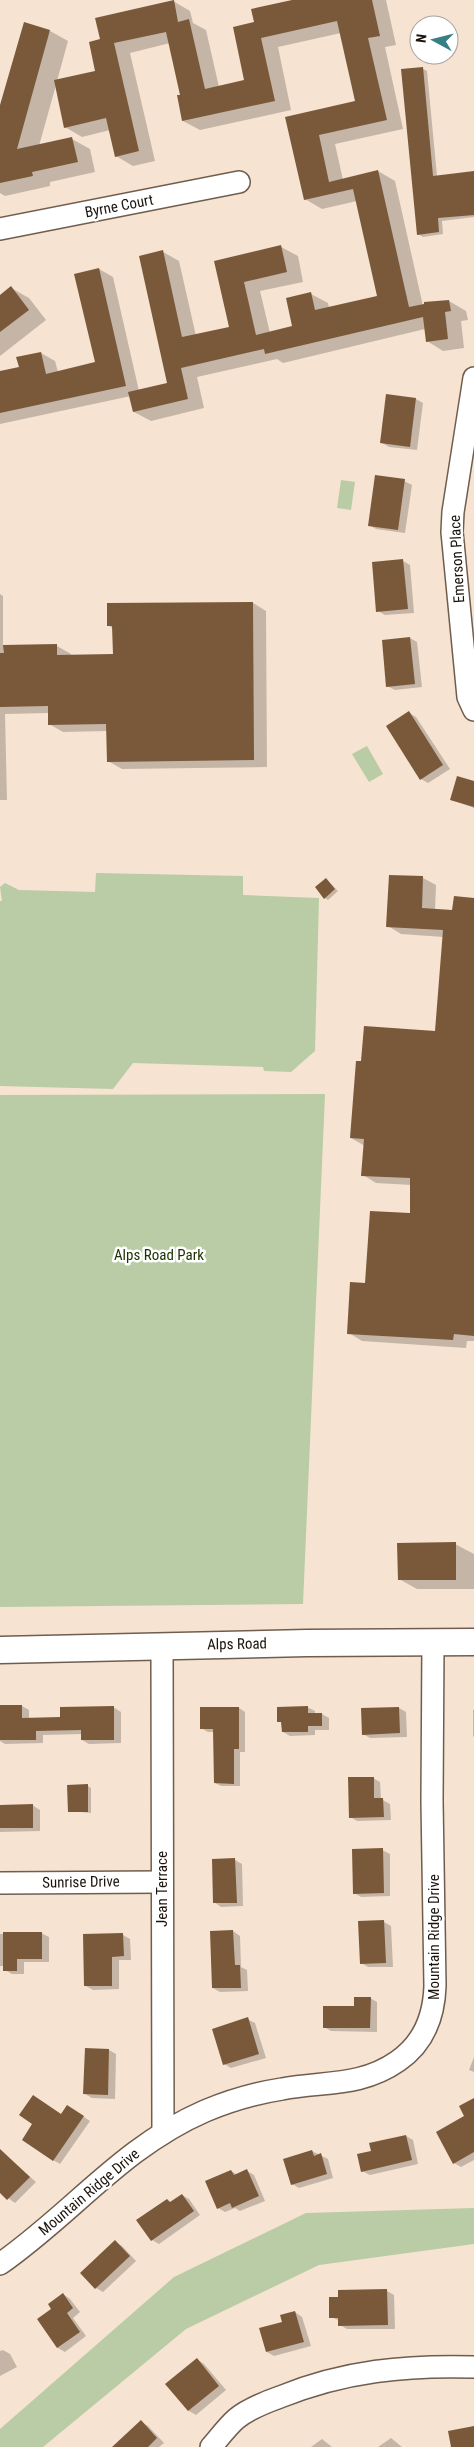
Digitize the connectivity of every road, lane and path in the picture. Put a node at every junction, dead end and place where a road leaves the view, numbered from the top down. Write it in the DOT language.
graph roads {
  1 [pos="239,182"];
  2 [pos="0,230"];
  3 [pos="474,378"];
  4 [pos="474,710"];
  5 [pos="433,1642"];
  6 [pos="474,1642"];
  7 [pos="162,1646"];
  8 [pos="0,1650"];
  9 [pos="162,1882"];
  10 [pos="0,1883"];
  11 [pos="163,2133"];
  12 [pos="0,2263"];
  13 [pos="474,2367"];
  14 [pos="210,2447"];
  1 -- 2 [label="street, Byrne Court"];
  3 -- 4 [label="street, Emerson Place"];
  5 -- 6 [label="main road, Alps Road"];
  5 -- 7 [label="main road, Alps Road"];
  5 -- 11 [label="street, Mountain Ridge Drive"];
  7 -- 8 [label="main road, Alps Road"];
  7 -- 9 [label="street, Jean Terrace"];
  9 -- 10 [label="street, Sunrise Drive"];
  9 -- 11 [label="street, Jean Terrace"];
  11 -- 12 [label="street, Mountain Ridge Drive"];
  13 -- 14 [label="street"];
}
